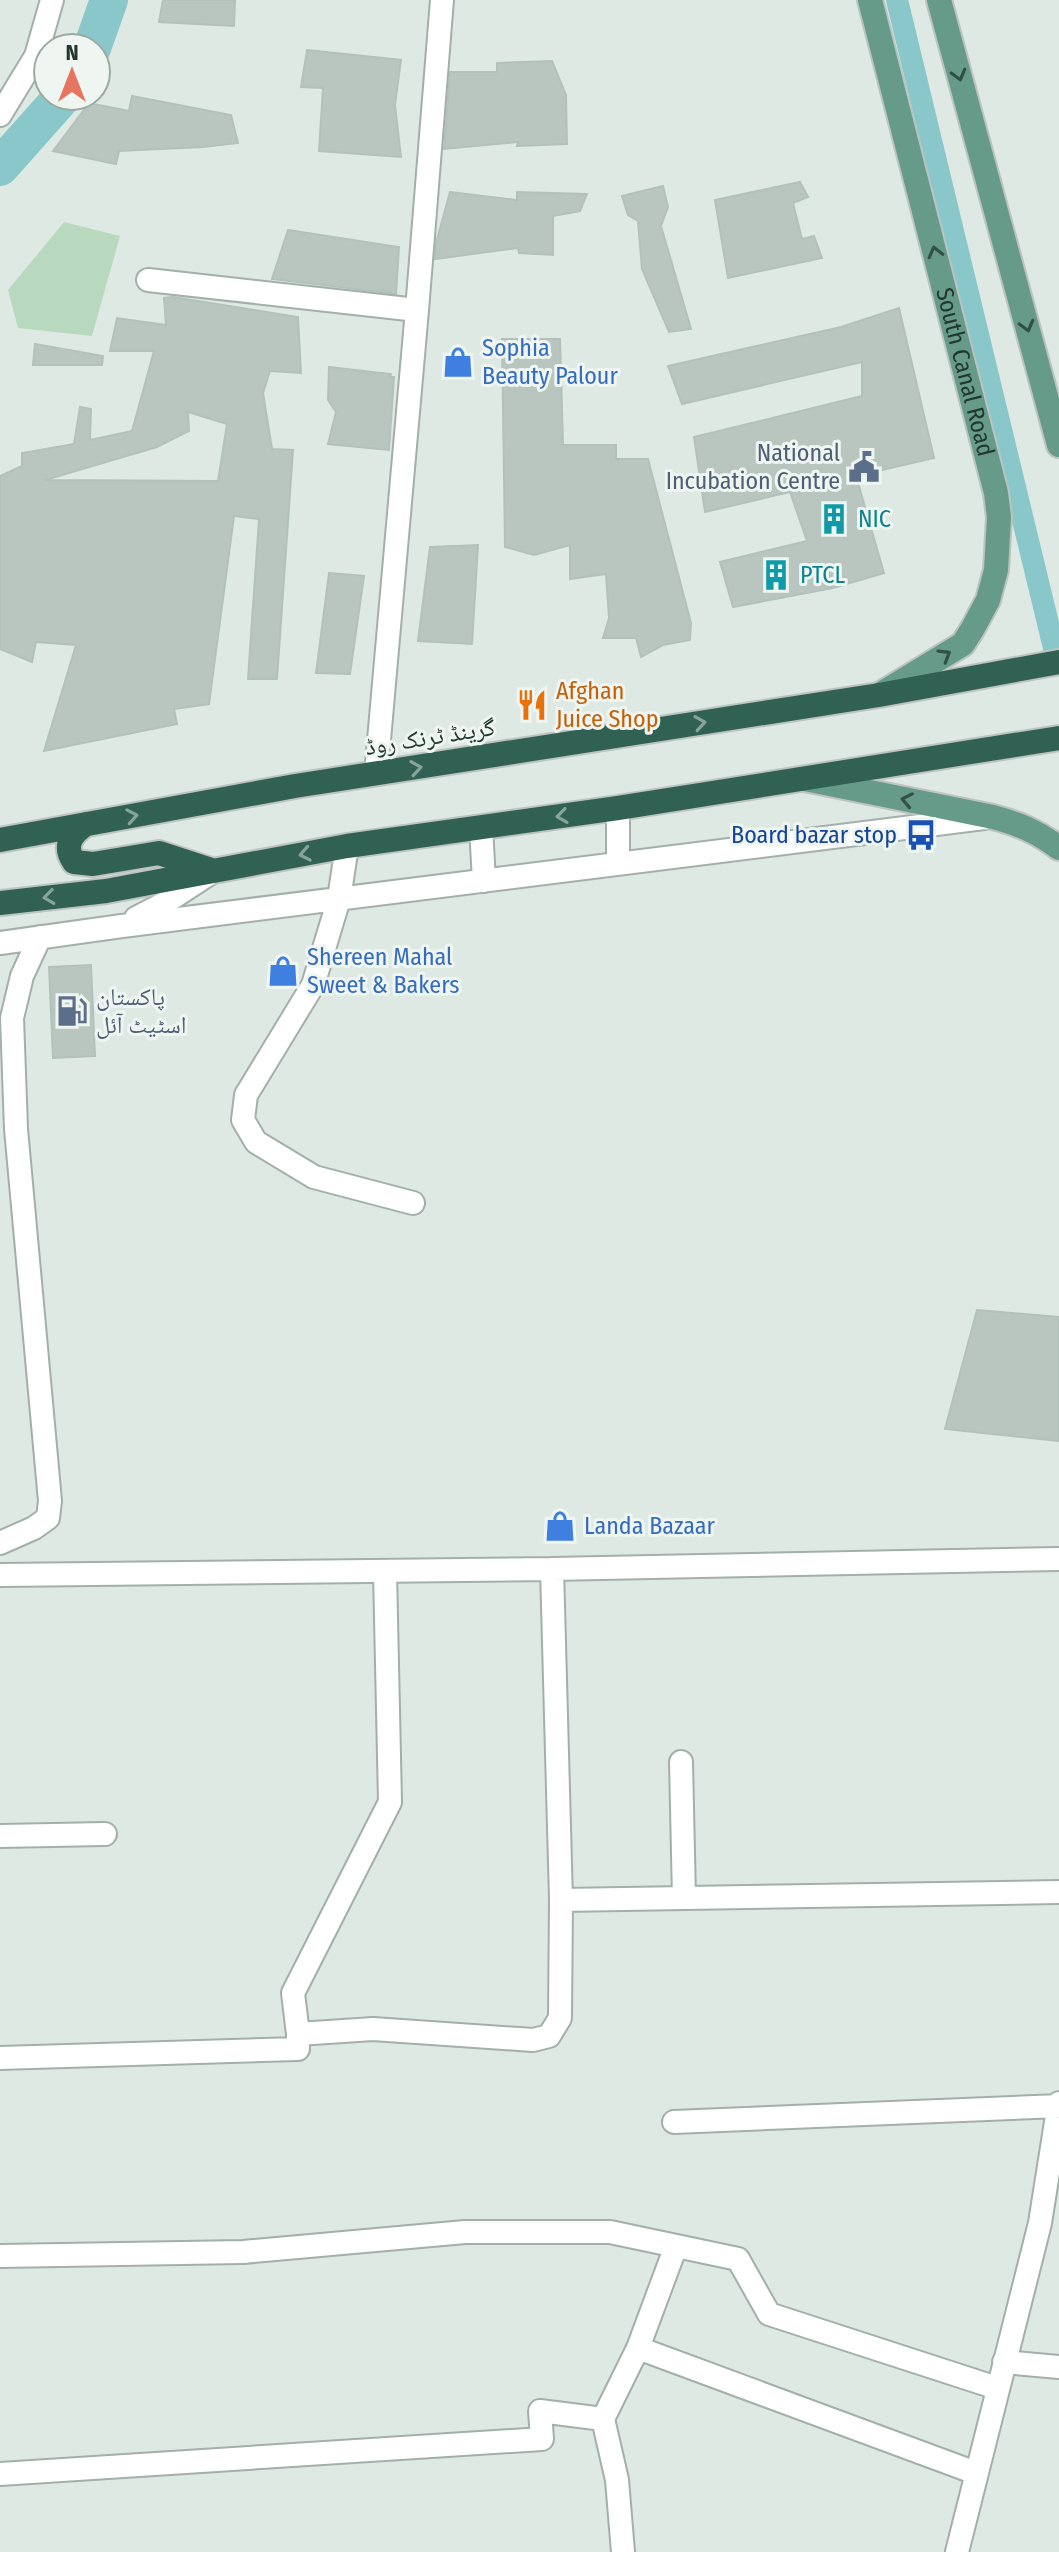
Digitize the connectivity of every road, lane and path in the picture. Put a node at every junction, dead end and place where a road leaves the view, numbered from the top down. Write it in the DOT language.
graph roads {
  1 [pos="52,0"];
  2 [pos="442,0"];
  3 [pos="870,0"];
  4 [pos="939,0"];
  5 [pos="0,115"];
  6 [pos="148,280"];
  7 [pos="417,310"];
  8 [pos="1059,445"];
  9 [pos="1059,662"];
  10 [pos="879,695"];
  11 [pos="1059,738"];
  12 [pos="376,774"];
  13 [pos="805,779"];
  14 [pos="618,808"];
  15 [pos="993,817"];
  16 [pos="86,824"];
  17 [pos="481,827"];
  18 [pos="0,840"];
  19 [pos="347,846"];
  20 [pos="1059,848"];
  21 [pos="618,864"];
  22 [pos="213,871"];
  23 [pos="484,881"];
  24 [pos="339,899"];
  25 [pos="0,903"];
  26 [pos="122,926"];
  27 [pos="40,937"];
  28 [pos="0,943"];
  29 [pos="413,1203"];
  30 [pos="0,1543"];
  31 [pos="1059,1559"];
  32 [pos="552,1569"];
  33 [pos="385,1571"];
  34 [pos="0,1575"];
  35 [pos="681,1762"];
  36 [pos="105,1834"];
  37 [pos="0,1836"];
  38 [pos="1059,1892"];
  39 [pos="684,1898"];
  40 [pos="561,1900"];
  41 [pos="298,2034"];
  42 [pos="0,2058"];
  43 [pos="1059,2104"];
  44 [pos="674,2122"];
  45 [pos="1049,2223"];
  46 [pos="676,2246"];
  47 [pos="0,2256"];
  48 [pos="638,2348"];
  49 [pos="1004,2362"];
  50 [pos="1059,2367"];
  51 [pos="997,2388"];
  52 [pos="603,2419"];
  53 [pos="976,2473"];
  54 [pos="0,2474"];
  55 [pos="623,2552"];
  56 [pos="957,2552"];
  1 -- 5 [label="street"];
  2 -- 7 [label="street"];
  10 -- 3 [label="main road, South Canal Road, one-way"];
  4 -- 8 [label="main road, one-way"];
  6 -- 7 [label="street"];
  7 -- 12 [label="street"];
  9 -- 10 [label="highway, گرینڈ ٹرنک روڈ"];
  12 -- 10 [label="highway, گرینڈ ٹرنک روڈ, one-way"];
  11 -- 13 [label="highway"];
  16 -- 12 [label="highway, گرینڈ ٹرنک روڈ, one-way"];
  13 -- 14 [label="highway"];
  15 -- 13 [label="main road, one-way"];
  14 -- 17 [label="highway, one-way"];
  14 -- 21 [label="street"];
  15 -- 20 [label="main road"];
  15 -- 21 [label="street"];
  16 -- 18 [label="highway, گرینڈ ٹرنک روڈ"];
  16 -- 22 [label="highway"];
  17 -- 19 [label="highway"];
  17 -- 23 [label="street"];
  19 -- 22 [label="highway, one-way"];
  19 -- 24 [label="street"];
  21 -- 23 [label="street"];
  22 -- 25 [label="highway, one-way"];
  22 -- 26 [label="street"];
  23 -- 24 [label="street"];
  24 -- 26 [label="street"];
  24 -- 29 [label="street"];
  26 -- 27 [label="street"];
  27 -- 28 [label="street"];
  27 -- 30 [label="street"];
  31 -- 32 [label="street"];
  32 -- 33 [label="street"];
  32 -- 40 [label="street"];
  33 -- 34 [label="street"];
  33 -- 41 [label="street"];
  35 -- 39 [label="street"];
  36 -- 37 [label="street"];
  38 -- 39 [label="street"];
  39 -- 40 [label="street"];
  40 -- 41 [label="street"];
  41 -- 42 [label="street"];
  43 -- 44 [label="street"];
  43 -- 45 [label="street"];
  45 -- 49 [label="street"];
  46 -- 47 [label="street"];
  46 -- 48 [label="street"];
  46 -- 51 [label="street"];
  48 -- 52 [label="street"];
  48 -- 53 [label="street"];
  49 -- 50 [label="street"];
  49 -- 51 [label="street"];
  51 -- 53 [label="street"];
  52 -- 54 [label="street"];
  52 -- 55 [label="street"];
  53 -- 56 [label="street"];
}
